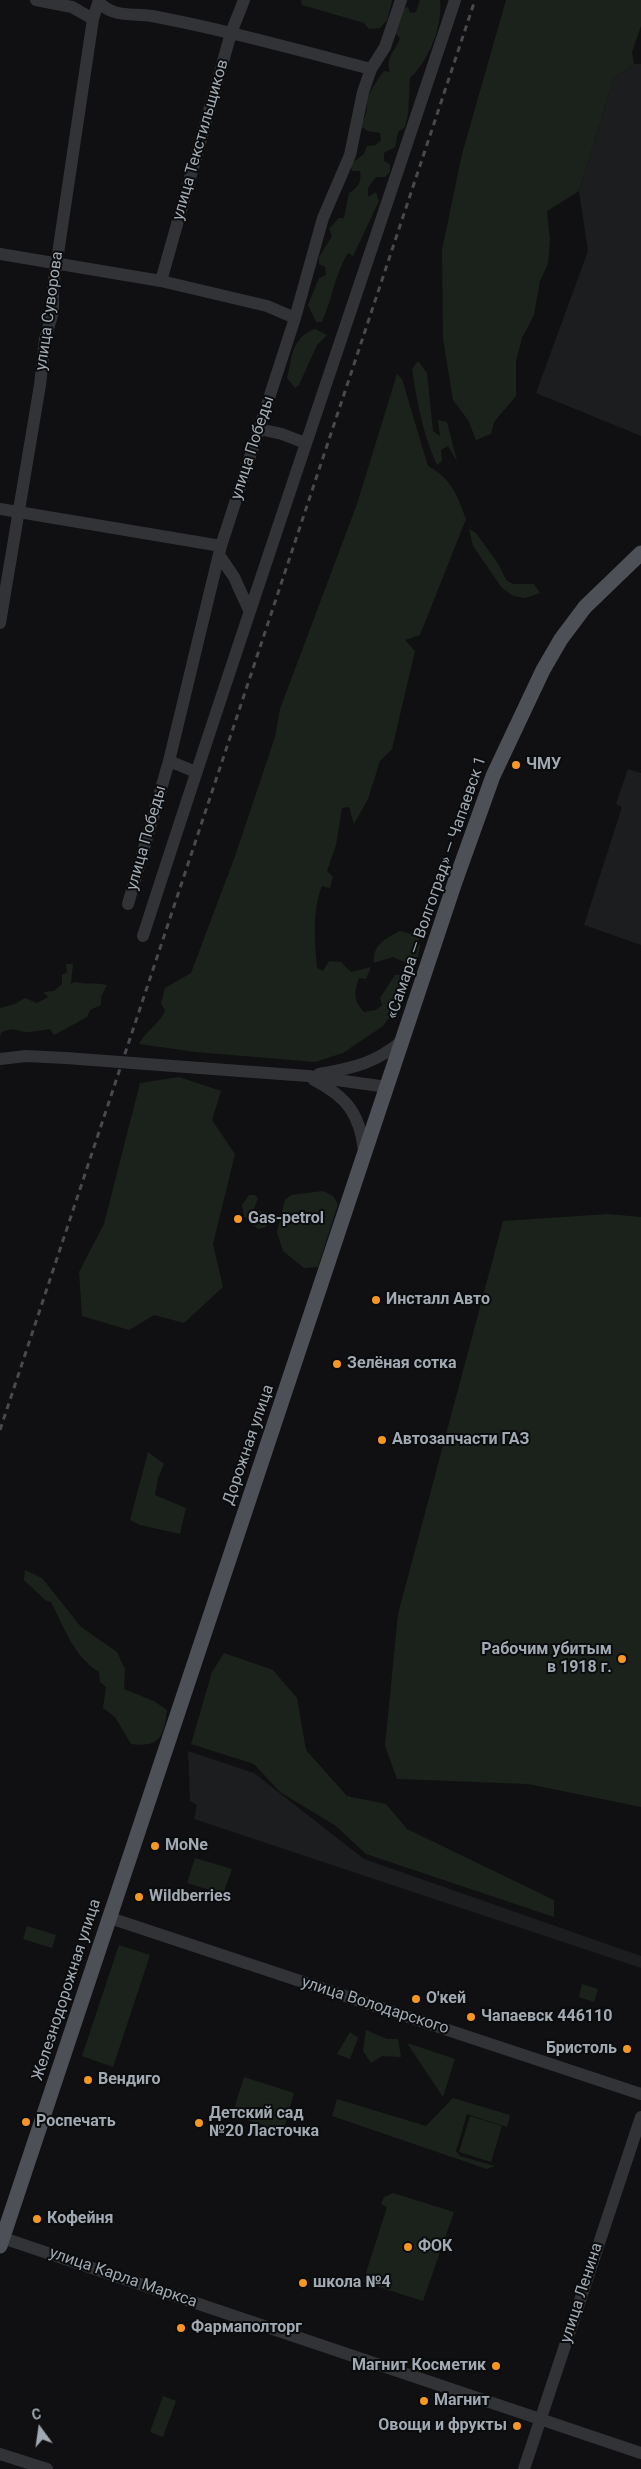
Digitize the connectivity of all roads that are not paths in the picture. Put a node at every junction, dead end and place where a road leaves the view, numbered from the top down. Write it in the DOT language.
graph roads {
  1 [pos="36,0"];
  2 [pos="244,0"];
  3 [pos="401,0"];
  4 [pos="455,0"];
  5 [pos="99,1"];
  6 [pos="93,20"];
  7 [pos="231,33"];
  8 [pos="370,69"];
  9 [pos="0,254"];
  10 [pos="57,262"];
  11 [pos="161,281"];
  12 [pos="295,318"];
  13 [pos="259,429"];
  14 [pos="305,443"];
  15 [pos="0,509"];
  16 [pos="19,510"];
  17 [pos="220,551"];
  18 [pos="641,553"];
  19 [pos="249,610"];
  20 [pos="0,623"];
  21 [pos="169,761"];
  22 [pos="196,772"];
  23 [pos="128,904"];
  24 [pos="143,936"];
  25 [pos="403,1040"];
  26 [pos="0,1059"];
  27 [pos="308,1076"];
  28 [pos="387,1087"];
  29 [pos="365,1156"];
  30 [pos="166,1745"];
  31 [pos="110,1918"];
  32 [pos="641,2094"];
  33 [pos="641,2118"];
  34 [pos="1,2242"];
  35 [pos="541,2418"];
  36 [pos="641,2453"];
  37 [pos="0,2454"];
  38 [pos="47,2469"];
  39 [pos="524,2469"];
  1 -- 6 [label="street"];
  2 -- 7 [label="street, улица Текстильщиков"];
  3 -- 8 [label="street, улица Победы"];
  4 -- 14 [label="street"];
  5 -- 6 [label="street, улица Суворова"];
  5 -- 7 [label="street"];
  6 -- 10 [label="street, улица Суворова"];
  7 -- 8 [label="street"];
  7 -- 11 [label="street, улица Текстильщиков"];
  8 -- 12 [label="street, улица Победы"];
  9 -- 10 [label="street"];
  10 -- 11 [label="street"];
  10 -- 16 [label="street, улица Суворова"];
  11 -- 12 [label="street"];
  12 -- 13 [label="street, улица Победы"];
  13 -- 14 [label="street"];
  13 -- 17 [label="street, улица Победы"];
  14 -- 19 [label="street"];
  15 -- 16 [label="street"];
  16 -- 17 [label="street"];
  16 -- 20 [label="street, улица Суворова"];
  17 -- 19 [label="street"];
  17 -- 21 [label="street, улица Победы"];
  18 -- 25 [label="main road, «Самара — Волгоград» — Чапаевск 1"];
  19 -- 22 [label="street"];
  21 -- 22 [label="street"];
  21 -- 23 [label="street, улица Победы"];
  22 -- 24 [label="street"];
  25 -- 27 [label="street"];
  25 -- 28 [label="main road, «Самара — Волгоград» — Чапаевск 1"];
  26 -- 27 [label="street, bridge"];
  27 -- 28 [label="street"];
  27 -- 29 [label="street"];
  28 -- 29 [label="main road, Дорожная улица"];
  29 -- 30 [label="main road, Дорожная улица"];
  30 -- 31 [label="main road, Железнодорожная улица"];
  31 -- 32 [label="street, улица Володарского"];
  31 -- 34 [label="main road, Железнодорожная улица"];
  33 -- 35 [label="street, улица Ленина"];
  34 -- 35 [label="street, улица Карла Маркса"];
  35 -- 36 [label="street, улица Карла Маркса"];
  35 -- 39 [label="street, улица Ленина"];
  37 -- 38 [label="street"];
}
